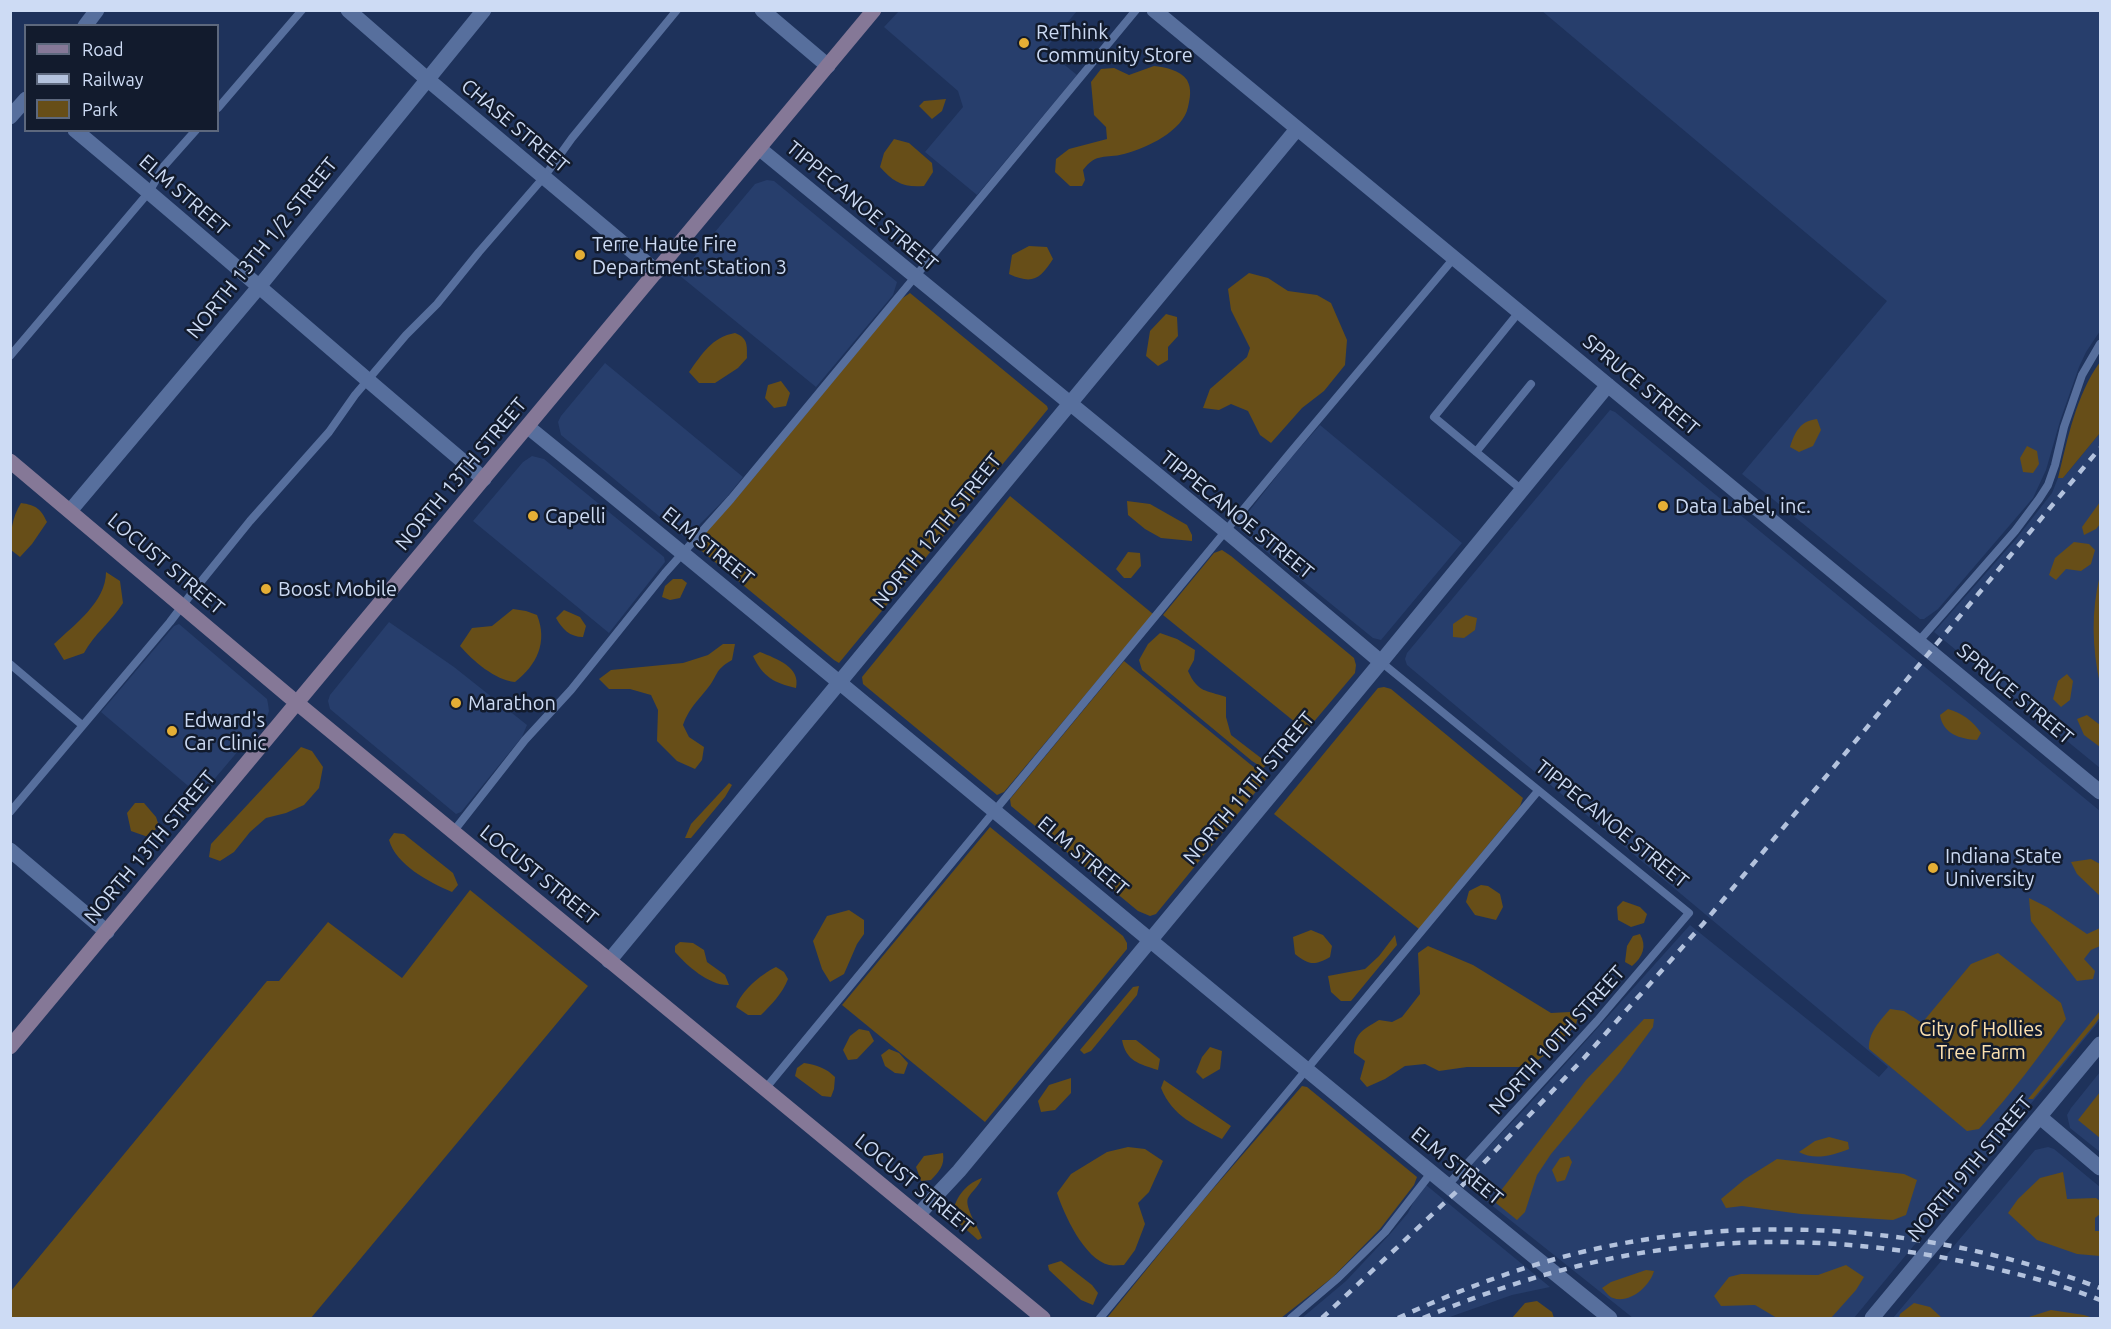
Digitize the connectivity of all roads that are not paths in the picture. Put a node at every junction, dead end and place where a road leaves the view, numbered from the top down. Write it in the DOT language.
graph roads {
  1 [pos="97,10"];
  2 [pos="302,10"];
  3 [pos="348,10"];
  4 [pos="484,10"];
  5 [pos="677,10"];
  6 [pos="762,10"];
  7 [pos="874,10"];
  8 [pos="1136,10"];
  9 [pos="1154,10"];
  10 [pos="86,24"];
  11 [pos="828,66"];
  12 [pos="427,79"];
  13 [pos="24,101"];
  14 [pos="219,107"];
  15 [pos="10,117"];
  16 [pos="1297,129"];
  17 [pos="77,132"];
  18 [pos="194,132"];
  19 [pos="760,148"];
  20 [pos="544,177"];
  21 [pos="149,192"];
  22 [pos="1454,258"];
  23 [pos="657,272"];
  24 [pos="914,276"];
  25 [pos="258,288"];
  26 [pos="1519,312"];
  27 [pos="2100,344"];
  28 [pos="10,356"];
  29 [pos="367,381"];
  30 [pos="1531,384"];
  31 [pos="1608,385"];
  32 [pos="1068,404"];
  33 [pos="528,427"];
  34 [pos="1476,452"];
  35 [pos="10,461"];
  36 [pos="484,479"];
  37 [pos="1522,490"];
  38 [pos="70,511"];
  39 [pos="1227,532"];
  40 [pos="683,552"];
  41 [pos="182,606"];
  42 [pos="1918,642"];
  43 [pos="1381,662"];
  44 [pos="10,664"];
  45 [pos="840,683"];
  46 [pos="297,704"];
  47 [pos="82,725"];
  48 [pos="1538,790"];
  49 [pos="2100,792"];
  50 [pos="994,810"];
  51 [pos="10,812"];
  52 [pos="453,832"];
  53 [pos="10,850"];
  54 [pos="1689,913"];
  55 [pos="107,932"];
  56 [pos="1150,939"];
  57 [pos="609,961"];
  58 [pos="2100,1044"];
  59 [pos="10,1047"];
  60 [pos="1307,1070"];
  61 [pos="765,1089"];
  62 [pos="2040,1118"];
  63 [pos="2100,1168"];
  64 [pos="1431,1173"];
  65 [pos="1447,1186"];
  66 [pos="918,1215"];
  67 [pos="1043,1318"];
  68 [pos="1100,1318"];
  69 [pos="1291,1318"];
  70 [pos="1610,1318"];
  71 [pos="1872,1318"];
  1 -- 10 [label="street"];
  2 -- 14 [label="lane"];
  3 -- 12 [label="street, CHASE STREET"];
  4 -- 12 [label="street, NORTH 13TH 1/2 STREET"];
  5 -- 20 [label="lane"];
  6 -- 11 [label="street"];
  7 -- 11 [label="main road, NORTH 13TH STREET"];
  8 -- 24 [label="lane"];
  9 -- 16 [label="street, SPRUCE STREET"];
  11 -- 19 [label="main road, NORTH 13TH STREET"];
  12 -- 20 [label="street, CHASE STREET"];
  12 -- 25 [label="street, NORTH 13TH 1/2 STREET"];
  13 -- 15 [label="street"];
  16 -- 22 [label="street, SPRUCE STREET"];
  16 -- 32 [label="street, NORTH 12TH STREET"];
  17 -- 21 [label="street, ELM STREET"];
  18 -- 21 [label="lane"];
  19 -- 23 [label="main road, NORTH 13TH STREET"];
  19 -- 24 [label="street, TIPPECANOE STREET"];
  20 -- 23 [label="street, CHASE STREET"];
  20 -- 29 [label="lane"];
  21 -- 25 [label="street, ELM STREET"];
  21 -- 28 [label="lane"];
  22 -- 26 [label="street, SPRUCE STREET"];
  22 -- 39 [label="lane"];
  23 -- 33 [label="main road, NORTH 13TH STREET"];
  24 -- 32 [label="street, TIPPECANOE STREET"];
  24 -- 40 [label="lane"];
  25 -- 29 [label="street, ELM STREET"];
  25 -- 38 [label="street, NORTH 13TH 1/2 STREET"];
  26 -- 31 [label="street, SPRUCE STREET"];
  26 -- 34 [label="lane"];
  27 -- 42 [label="lane"];
  29 -- 36 [label="street, ELM STREET"];
  29 -- 41 [label="lane"];
  30 -- 34 [label="lane"];
  31 -- 37 [label="street, NORTH 11TH STREET"];
  31 -- 42 [label="street, SPRUCE STREET"];
  32 -- 39 [label="street, TIPPECANOE STREET"];
  32 -- 45 [label="street, NORTH 12TH STREET"];
  33 -- 36 [label="main road, NORTH 13TH STREET"];
  33 -- 40 [label="street, ELM STREET"];
  34 -- 37 [label="lane"];
  35 -- 38 [label="main road, LOCUST STREET"];
  36 -- 46 [label="main road, NORTH 13TH STREET"];
  37 -- 43 [label="street, NORTH 11TH STREET"];
  38 -- 41 [label="main road, LOCUST STREET"];
  39 -- 43 [label="street, TIPPECANOE STREET"];
  39 -- 50 [label="lane"];
  40 -- 45 [label="street, ELM STREET"];
  40 -- 52 [label="lane"];
  41 -- 46 [label="main road, LOCUST STREET"];
  41 -- 47 [label="lane"];
  42 -- 49 [label="street, SPRUCE STREET"];
  43 -- 48 [label="lane, TIPPECANOE STREET"];
  43 -- 56 [label="street, NORTH 11TH STREET"];
  44 -- 47 [label="lane"];
  45 -- 50 [label="street, ELM STREET"];
  45 -- 57 [label="street, NORTH 12TH STREET"];
  46 -- 52 [label="main road, LOCUST STREET"];
  46 -- 55 [label="main road, NORTH 13TH STREET"];
  47 -- 51 [label="lane"];
  48 -- 54 [label="lane, TIPPECANOE STREET"];
  48 -- 60 [label="lane"];
  50 -- 56 [label="street, ELM STREET"];
  50 -- 61 [label="lane"];
  52 -- 57 [label="main road, LOCUST STREET"];
  53 -- 55 [label="street"];
  54 -- 65 [label="lane, NORTH 10TH STREET"];
  55 -- 59 [label="main road, NORTH 13TH STREET"];
  56 -- 60 [label="street, ELM STREET"];
  56 -- 66 [label="street, NORTH 11TH STREET"];
  57 -- 61 [label="main road, LOCUST STREET"];
  58 -- 62 [label="street, NORTH 9TH STREET"];
  60 -- 64 [label="street, ELM STREET"];
  60 -- 68 [label="lane"];
  61 -- 66 [label="main road, LOCUST STREET"];
  62 -- 63 [label="street"];
  62 -- 71 [label="street, NORTH 9TH STREET"];
  64 -- 65 [label="street, ELM STREET"];
  64 -- 69 [label="lane"];
  65 -- 70 [label="street, ELM STREET"];
  66 -- 67 [label="main road, LOCUST STREET"];
}
